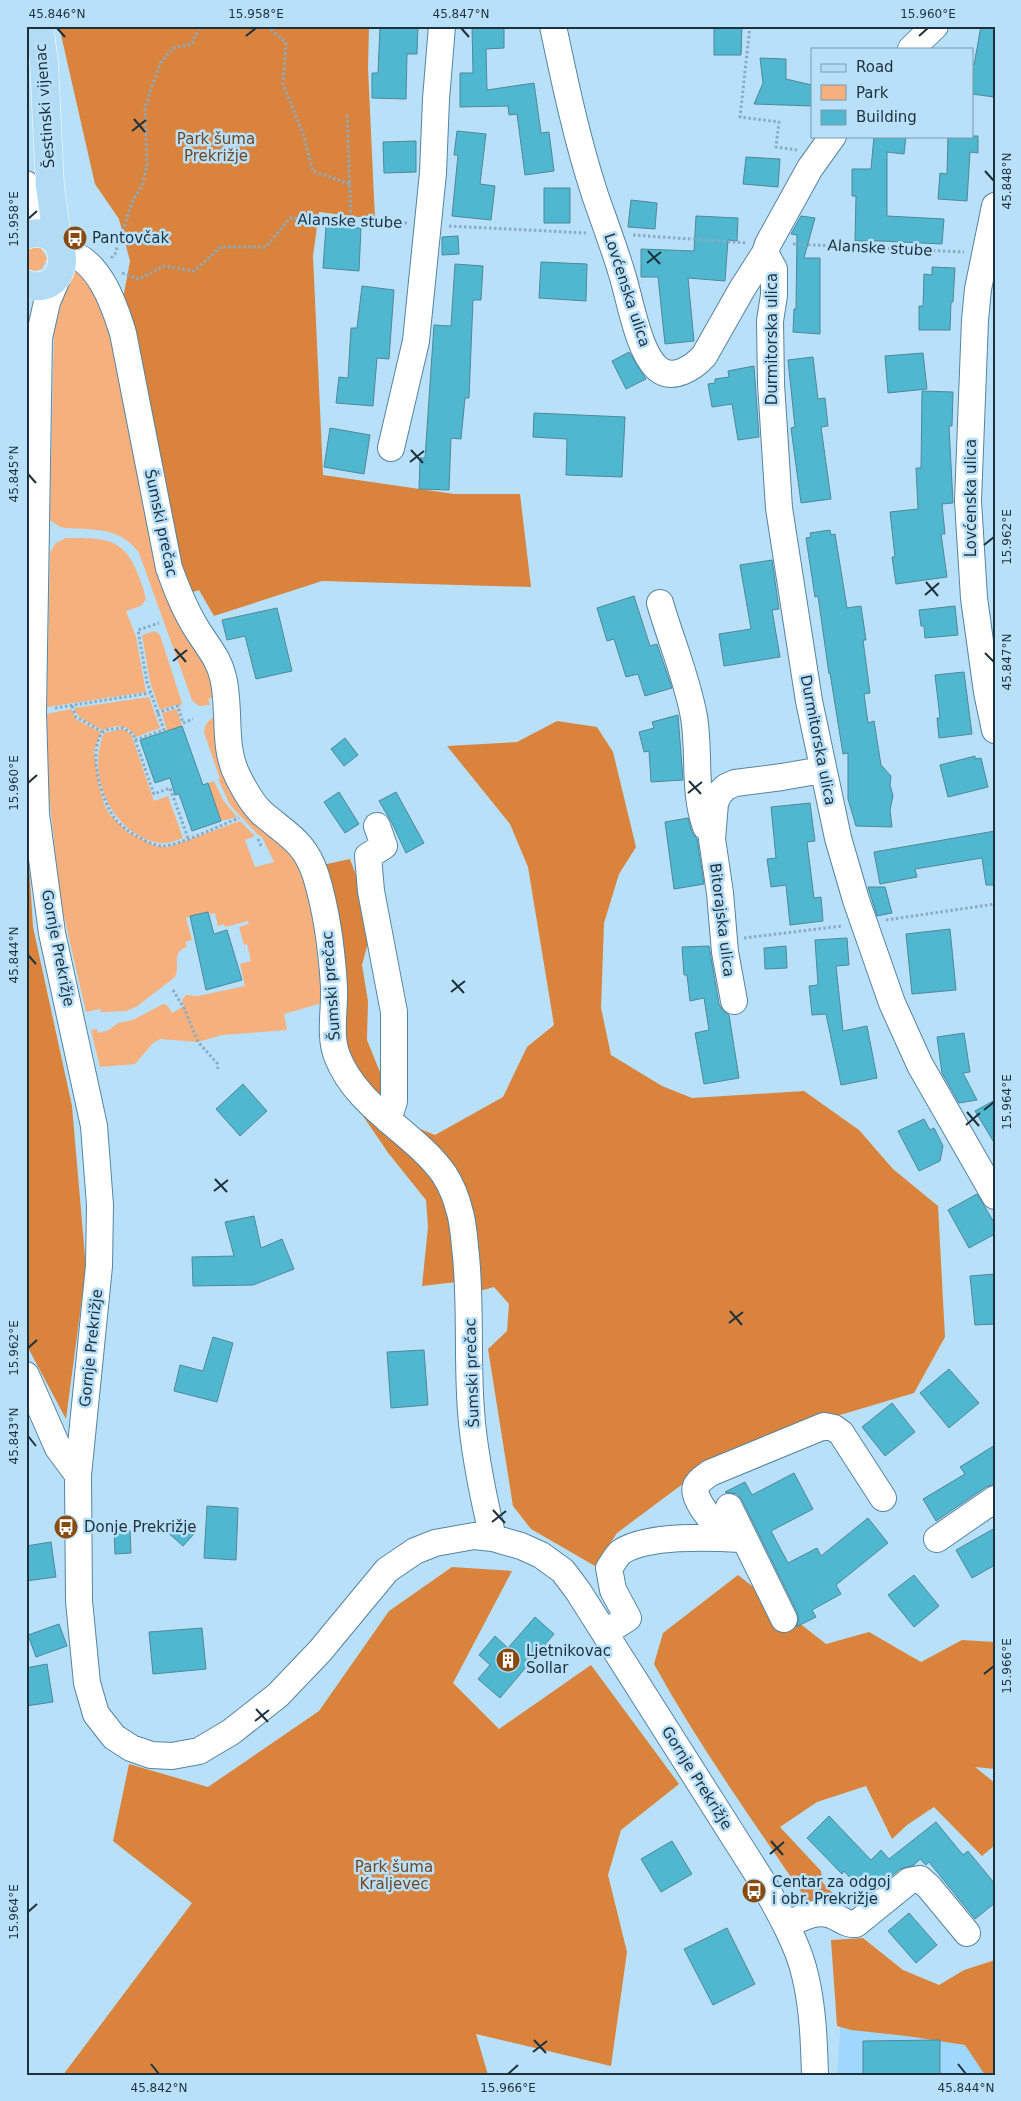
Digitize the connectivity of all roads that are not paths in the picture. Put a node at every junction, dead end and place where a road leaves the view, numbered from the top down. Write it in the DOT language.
graph roads {
  1 [pos="39,26"];
  2 [pos="442,26"];
  3 [pos="553,26"];
  4 [pos="935,26"];
  5 [pos="912,48"];
  6 [pos="827,145"];
  7 [pos="38,185"];
  8 [pos="995,206"];
  9 [pos="31,229"];
  10 [pos="756,248"];
  11 [pos="983,250"];
  12 [pos="60,256"];
  13 [pos="26,284"];
  14 [pos="26,293"];
  15 [pos="39,338"];
  16 [pos="391,448"];
  17 [pos="660,603"];
  18 [pos="995,730"];
  19 [pos="822,770"];
  20 [pos="377,826"];
  21 [pos="712,839"];
  22 [pos="734,1000"];
  23 [pos="388,1120"];
  24 [pos="995,1196"];
  25 [pos="26,1375"];
  26 [pos="78,1475"];
  27 [pos="883,1498"];
  28 [pos="995,1499"];
  29 [pos="728,1507"];
  30 [pos="493,1538"];
  31 [pos="736,1539"];
  32 [pos="937,1539"];
  33 [pos="784,1619"];
  34 [pos="606,1632"];
  35 [pos="786,1925"];
  36 [pos="967,1933"];
  37 [pos="814,2075"];
  1 -- 7 [label="main road, Šestinski vijenac"];
  2 -- 16 [label="street"];
  3 -- 10 [label="street, Lovćenska ulica"];
  4 -- 5 [label="street"];
  6 -- 10 [label="street, Lovćenska ulica"];
  7 -- 9 [label="main road, Šestinski vijenac"];
  7 -- 12 [label="main road, Šestinski vijenac"];
  8 -- 11 [label="street, Lovćenska ulica"];
  9 -- 12 [label="main road"];
  10 -- 19 [label="street, Durmitorska ulica"];
  11 -- 18 [label="street, Lovćenska ulica"];
  12 -- 13 [label="main road"];
  12 -- 15 [label="street, Gornje Prekrižje"];
  12 -- 23 [label="street, Šumski prečac"];
  14 -- 15 [label="street, Gornje Prekrižje"];
  15 -- 26 [label="street, Gornje Prekrižje"];
  17 -- 21 [label="street, Bitorajska ulica"];
  19 -- 21 [label="street, Bitorajska ulica"];
  19 -- 24 [label="street, Durmitorska ulica"];
  20 -- 23 [label="street"];
  21 -- 22 [label="street, Bitorajska ulica"];
  23 -- 30 [label="street, Šumski prečac"];
  25 -- 26 [label="street"];
  26 -- 30 [label="street, Gornje Prekrižje"];
  27 -- 31 [label="street"];
  28 -- 32 [label="street"];
  29 -- 31 [label="street"];
  30 -- 34 [label="street, Gornje Prekrižje"];
  31 -- 33 [label="street"];
  31 -- 34 [label="street"];
  34 -- 35 [label="street, Gornje Prekrižje"];
  35 -- 36 [label="street"];
  35 -- 37 [label="street, Gornje Prekrižje"];
}
